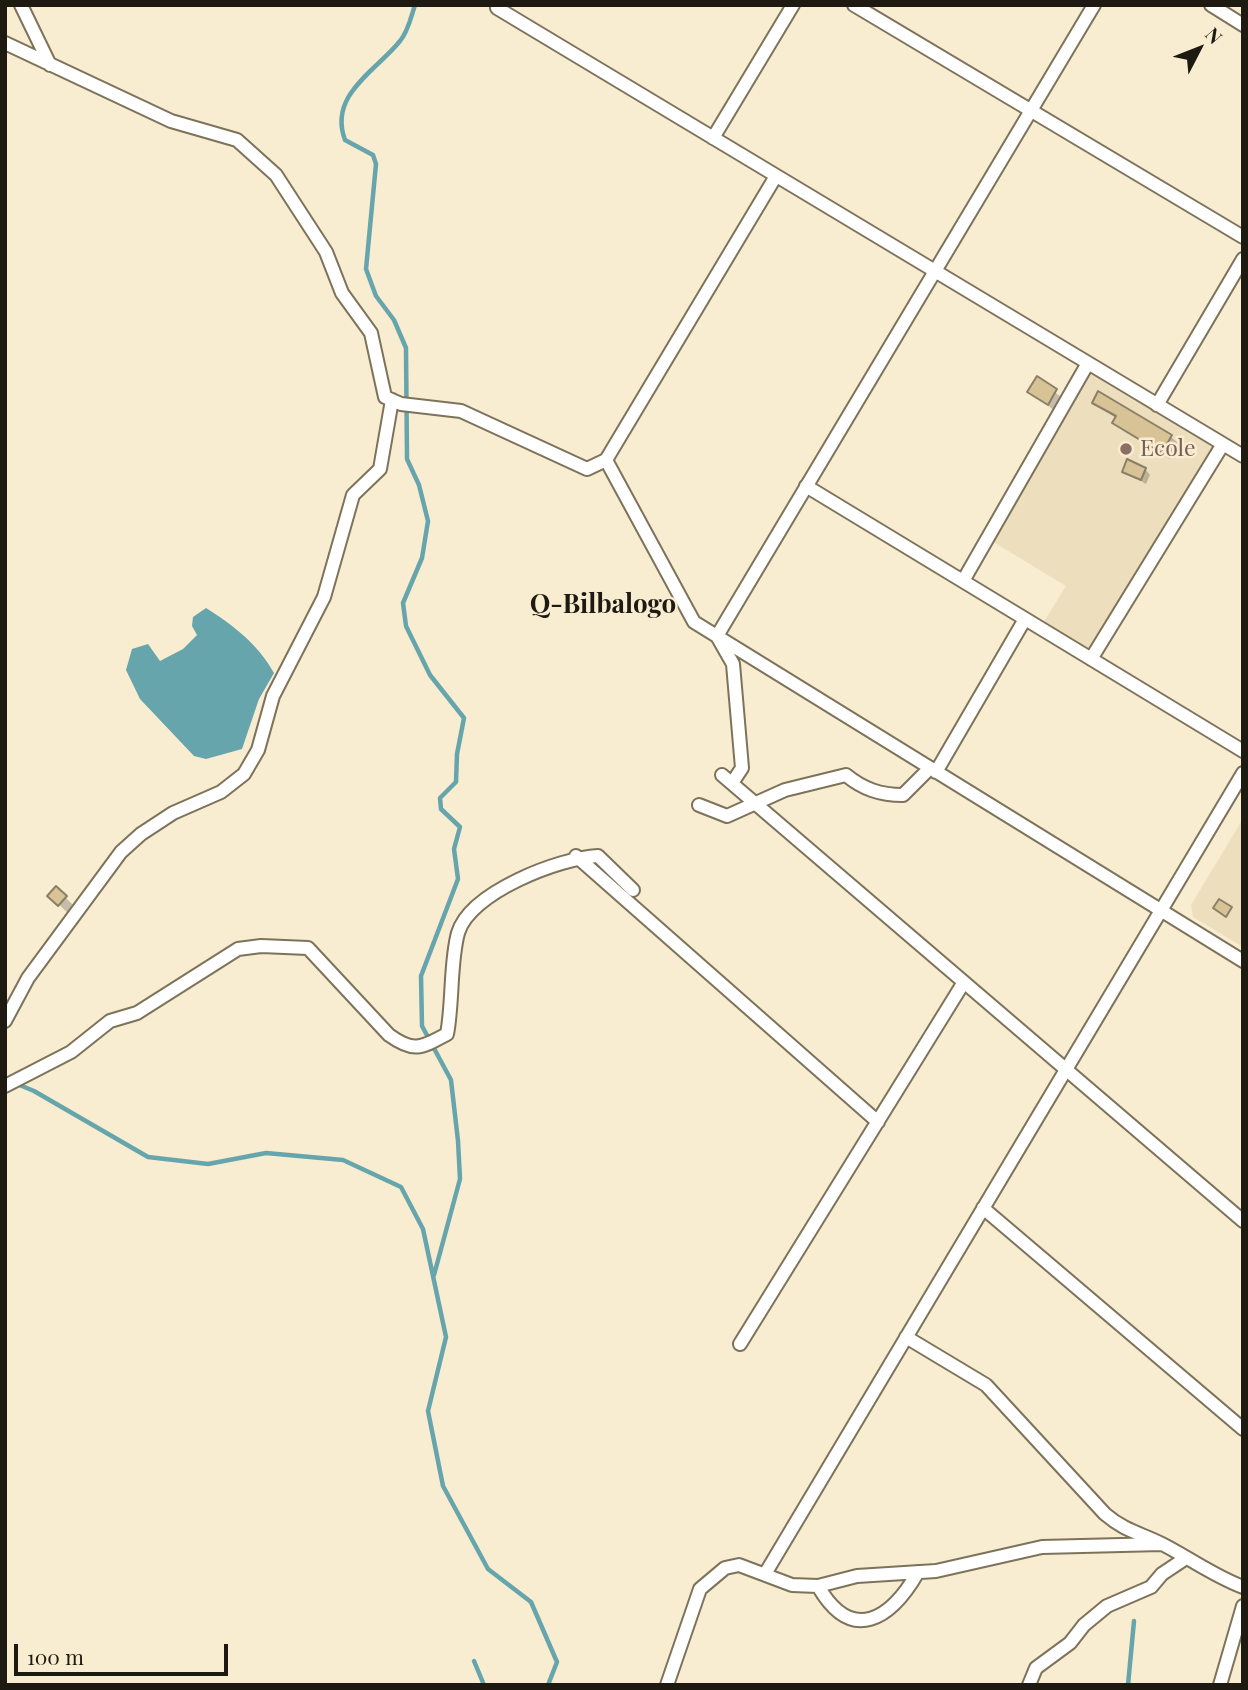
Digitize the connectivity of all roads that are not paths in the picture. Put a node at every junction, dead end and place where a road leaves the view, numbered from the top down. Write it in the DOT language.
graph roads {
  1 [pos="10,5"];
  2 [pos="499,5"];
  3 [pos="793,5"];
  4 [pos="854,5"];
  5 [pos="1094,5"];
  6 [pos="1211,5"];
  7 [pos="24,11"];
  8 [pos="1243,25"];
  9 [pos="5,43"];
  10 [pos="50,65"];
  11 [pos="1031,111"];
  12 [pos="713,138"];
  13 [pos="776,176"];
  14 [pos="1243,237"];
  15 [pos="1243,259"];
  16 [pos="935,271"];
  17 [pos="1088,363"];
  18 [pos="396,402"];
  19 [pos="1157,405"];
  20 [pos="1223,444"];
  21 [pos="1243,456"];
  22 [pos="606,460"];
  23 [pos="806,486"];
  24 [pos="963,581"];
  25 [pos="1025,619"];
  26 [pos="717,636"];
  27 [pos="1091,659"];
  28 [pos="1243,751"];
  29 [pos="933,770"];
  30 [pos="1243,773"];
  31 [pos="757,804"];
  32 [pos="699,805"];
  33 [pos="575,854"];
  34 [pos="633,890"];
  35 [pos="1161,910"];
  36 [pos="1243,961"];
  37 [pos="964,982"];
  38 [pos="5,1021"];
  39 [pos="1066,1069"];
  40 [pos="5,1086"];
  41 [pos="878,1122"];
  42 [pos="983,1208"];
  43 [pos="1243,1221"];
  44 [pos="906,1337"];
  45 [pos="740,1344"];
  46 [pos="1243,1429"];
  47 [pos="1162,1544"];
  48 [pos="1186,1558"];
  49 [pos="918,1572"];
  50 [pos="765,1574"];
  51 [pos="818,1586"];
  52 [pos="1243,1587"];
  53 [pos="1243,1606"];
  54 [pos="667,1685"];
  55 [pos="1029,1685"];
  56 [pos="1220,1685"];
  1 -- 7 [label="street"];
  2 -- 12 [label="street"];
  3 -- 12 [label="street"];
  4 -- 11 [label="street"];
  5 -- 11 [label="street"];
  6 -- 8 [label="street"];
  7 -- 10 [label="street"];
  9 -- 10 [label="street"];
  10 -- 18 [label="street"];
  11 -- 14 [label="street"];
  11 -- 16 [label="street"];
  12 -- 13 [label="street"];
  13 -- 16 [label="street"];
  13 -- 22 [label="street"];
  15 -- 19 [label="street"];
  16 -- 17 [label="street"];
  16 -- 23 [label="street"];
  17 -- 19 [label="street"];
  17 -- 24 [label="street"];
  18 -- 22 [label="street"];
  18 -- 38 [label="street"];
  19 -- 20 [label="street"];
  20 -- 21 [label="street"];
  20 -- 27 [label="street"];
  22 -- 26 [label="street"];
  23 -- 24 [label="street"];
  23 -- 26 [label="street"];
  24 -- 25 [label="street"];
  25 -- 27 [label="street"];
  25 -- 29 [label="street"];
  26 -- 29 [label="street"];
  26 -- 31 [label="street"];
  27 -- 28 [label="street"];
  29 -- 31 [label="street"];
  29 -- 35 [label="street"];
  30 -- 35 [label="street"];
  31 -- 32 [label="street"];
  31 -- 37 [label="street"];
  33 -- 34 [label="street"];
  33 -- 40 [label="street"];
  33 -- 41 [label="street"];
  35 -- 36 [label="street"];
  35 -- 39 [label="street"];
  37 -- 39 [label="street"];
  37 -- 41 [label="street"];
  39 -- 42 [label="street"];
  39 -- 43 [label="street"];
  41 -- 45 [label="street"];
  42 -- 44 [label="street"];
  42 -- 46 [label="street"];
  44 -- 47 [label="street"];
  44 -- 50 [label="street"];
  47 -- 48 [label="street"];
  47 -- 49 [label="street"];
  48 -- 52 [label="street"];
  48 -- 55 [label="street"];
  49 -- 51 [label="street"];
  49 -- 51 [label="street"];
  50 -- 51 [label="street"];
  50 -- 54 [label="street"];
  53 -- 56 [label="street"];
}
